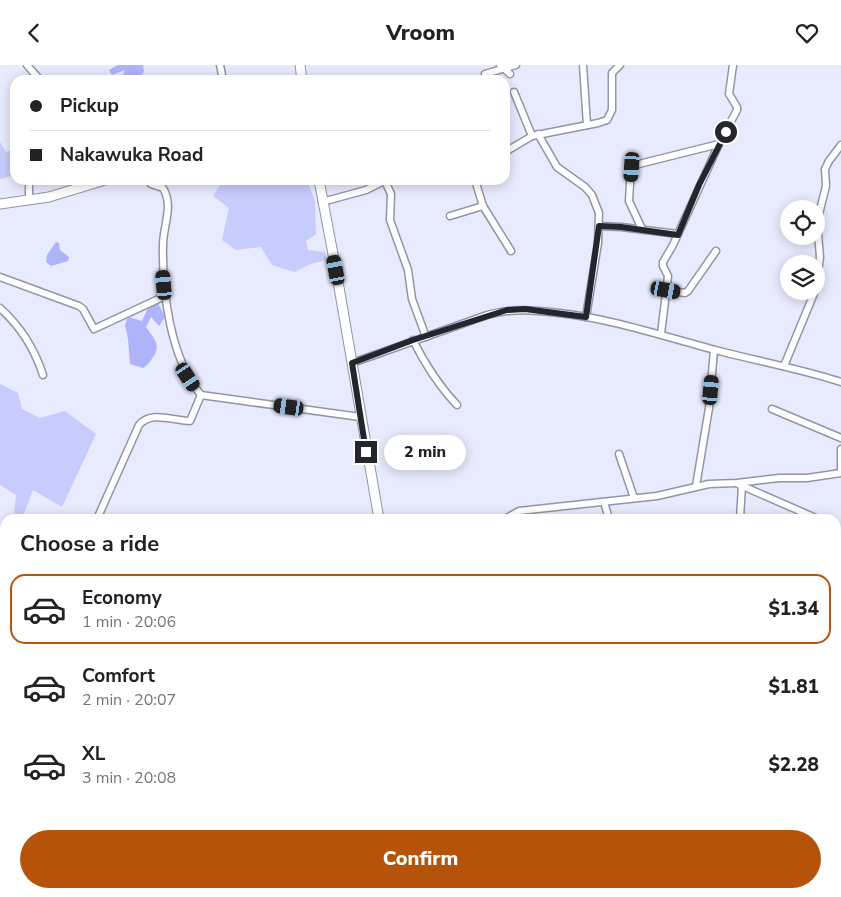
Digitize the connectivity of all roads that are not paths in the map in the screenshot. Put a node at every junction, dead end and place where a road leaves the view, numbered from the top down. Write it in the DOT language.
graph roads {
  1 [pos="27,65"];
  2 [pos="500,65"];
  3 [pos="516,65"];
  4 [pos="582,65"];
  5 [pos="613,65"];
  6 [pos="620,65"];
  7 [pos="733,65"];
  8 [pos="612,73"];
  9 [pos="510,74"];
  10 [pos="36,75"];
  11 [pos="485,75"];
  12 [pos="514,92"];
  13 [pos="587,125"];
  14 [pos="535,135"];
  15 [pos="719,144"];
  16 [pos="841,145"];
  17 [pos="510,149"];
  18 [pos="29,185"];
  19 [pos="90,185"];
  20 [pos="154,185"];
  21 [pos="320,185"];
  22 [pos="376,185"];
  23 [pos="388,185"];
  24 [pos="477,185"];
  25 [pos="29,200"];
  26 [pos="322,202"];
  27 [pos="0,204"];
  28 [pos="483,206"];
  29 [pos="450,216"];
  30 [pos="599,226"];
  31 [pos="642,229"];
  32 [pos="678,235"];
  33 [pos="511,251"];
  34 [pos="716,251"];
  35 [pos="820,255"];
  36 [pos="0,277"];
  37 [pos="666,290"];
  38 [pos="165,296"];
  39 [pos="811,300"];
  40 [pos="0,308"];
  41 [pos="586,317"];
  42 [pos="661,334"];
  43 [pos="426,337"];
  44 [pos="413,340"];
  45 [pos="714,350"];
  46 [pos="352,363"];
  47 [pos="784,366"];
  48 [pos="43,375"];
  49 [pos="840,381"];
  50 [pos="201,395"];
  51 [pos="457,405"];
  52 [pos="772,409"];
  53 [pos="360,417"];
  54 [pos="841,438"];
  55 [pos="841,449"];
  56 [pos="619,454"];
  57 [pos="841,472"];
  58 [pos="740,484"];
  59 [pos="696,486"];
  60 [pos="634,497"];
  61 [pos="604,502"];
  62 [pos="99,514"];
  63 [pos="378,514"];
  64 [pos="514,514"];
  65 [pos="608,514"];
  66 [pos="740,514"];
  67 [pos="807,514"];
  1 -- 10 [label="street"];
  2 -- 9 [label="street"];
  3 -- 11 [label="street"];
  4 -- 13 [label="street"];
  5 -- 8 [label="street"];
  6 -- 8 [label="street"];
  7 -- 15 [label="street"];
  8 -- 13 [label="street"];
  12 -- 14 [label="street"];
  13 -- 14 [label="street"];
  14 -- 17 [label="street"];
  14 -- 30 [label="street"];
  15 -- 31 [label="street"];
  15 -- 32 [label="street"];
  16 -- 35 [label="street"];
  18 -- 25 [label="street"];
  19 -- 25 [label="main road"];
  20 -- 38 [label="street"];
  21 -- 26 [label="main road"];
  22 -- 26 [label="street"];
  23 -- 43 [label="street"];
  24 -- 28 [label="street"];
  25 -- 27 [label="main road"];
  26 -- 46 [label="main road"];
  28 -- 29 [label="street"];
  28 -- 33 [label="street"];
  30 -- 31 [label="street"];
  30 -- 41 [label="street"];
  31 -- 32 [label="street"];
  32 -- 37 [label="street"];
  34 -- 37 [label="street"];
  36 -- 38 [label="street"];
  37 -- 42 [label="street"];
  38 -- 50 [label="street"];
  39 -- 47 [label="street"];
  40 -- 48 [label="street"];
  41 -- 42 [label="street"];
  41 -- 43 [label="street"];
  42 -- 45 [label="street"];
  43 -- 44 [label="street"];
  44 -- 46 [label="street"];
  44 -- 51 [label="street"];
  45 -- 47 [label="street"];
  45 -- 59 [label="street"];
  46 -- 53 [label="main road"];
  47 -- 49 [label="street"];
  50 -- 53 [label="street"];
  50 -- 62 [label="street"];
  52 -- 54 [label="street"];
  53 -- 63 [label="main road"];
  55 -- 57 [label="street"];
  56 -- 60 [label="street"];
  57 -- 58 [label="street"];
  58 -- 59 [label="street"];
  58 -- 66 [label="street"];
  58 -- 67 [label="street"];
  59 -- 60 [label="street"];
  60 -- 61 [label="street"];
  61 -- 64 [label="street"];
  61 -- 65 [label="street"];
}
